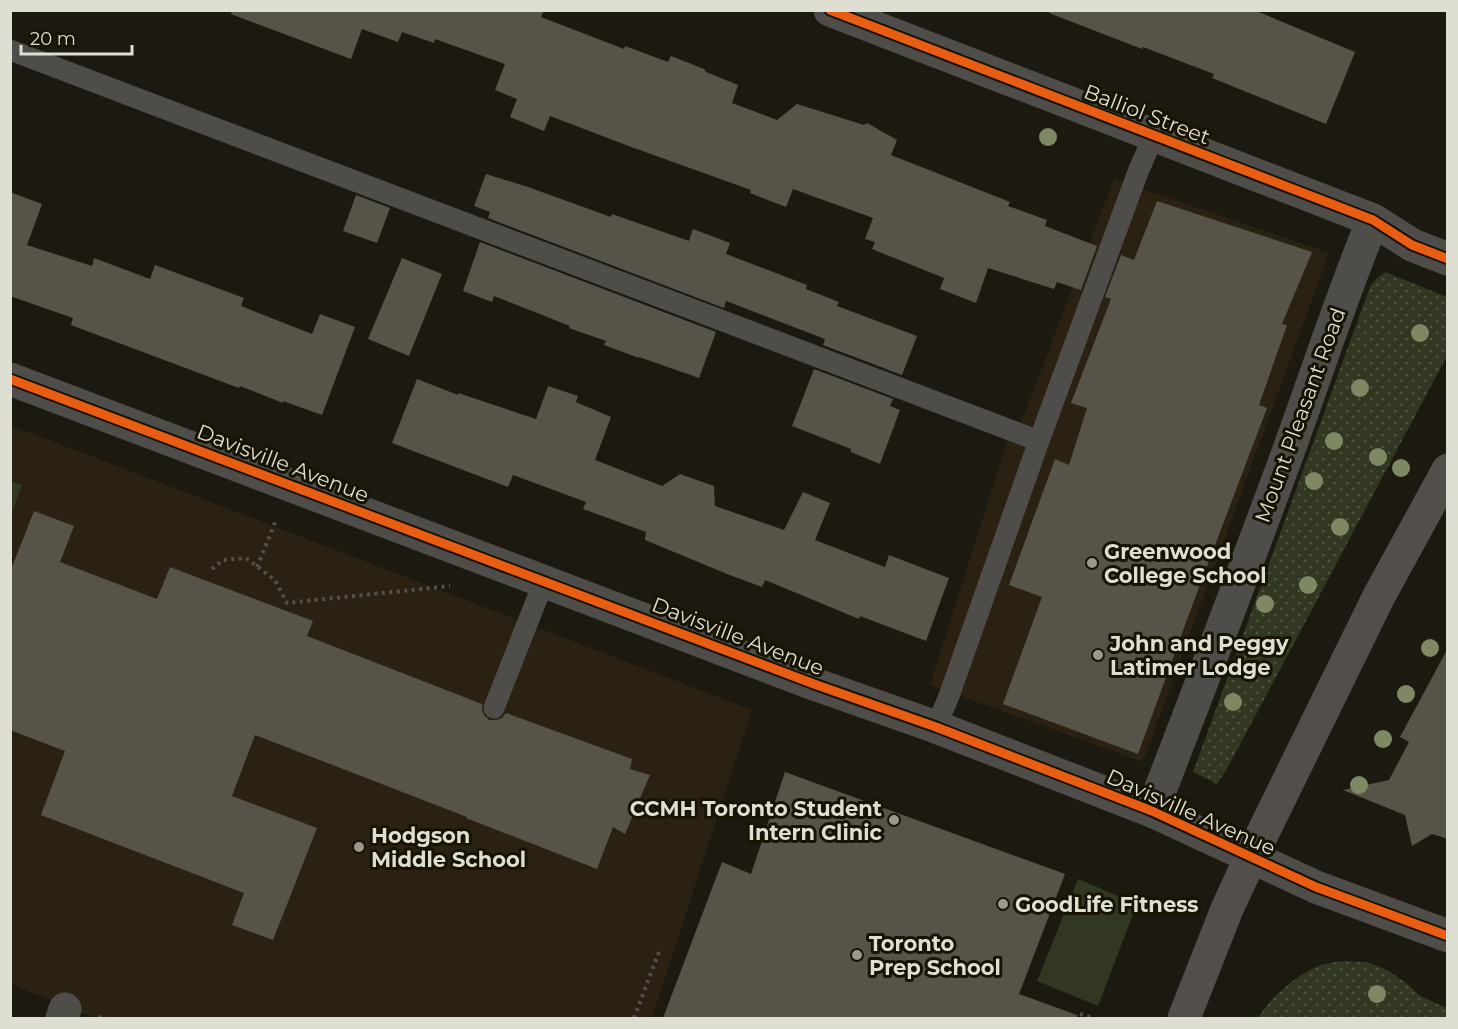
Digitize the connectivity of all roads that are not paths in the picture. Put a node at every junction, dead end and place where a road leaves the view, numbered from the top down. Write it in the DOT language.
graph roads {
  1 [pos="830,10"];
  2 [pos="10,50"];
  3 [pos="1154,135"];
  4 [pos="1373,220"];
  5 [pos="1448,259"];
  6 [pos="10,379"];
  7 [pos="1039,441"];
  8 [pos="1448,470"];
  9 [pos="544,581"];
  10 [pos="494,708"];
  11 [pos="936,727"];
  12 [pos="1152,811"];
  13 [pos="1251,857"];
  14 [pos="1448,936"];
  15 [pos="1184,1018"];
  1 -- 3 [label="street, Balliol Street"];
  2 -- 7 [label="lane"];
  3 -- 4 [label="street, Balliol Street"];
  3 -- 7 [label="lane"];
  4 -- 5 [label="street, Balliol Street"];
  4 -- 12 [label="street, Mount Pleasant Road"];
  6 -- 9 [label="street, Davisville Avenue"];
  7 -- 11 [label="lane"];
  8 -- 13 [label="main road"];
  9 -- 10 [label="lane"];
  9 -- 11 [label="street, Davisville Avenue"];
  11 -- 12 [label="street, Davisville Avenue"];
  12 -- 13 [label="street, Davisville Avenue"];
  13 -- 14 [label="street, Davisville Avenue"];
  13 -- 15 [label="main road"];
}
